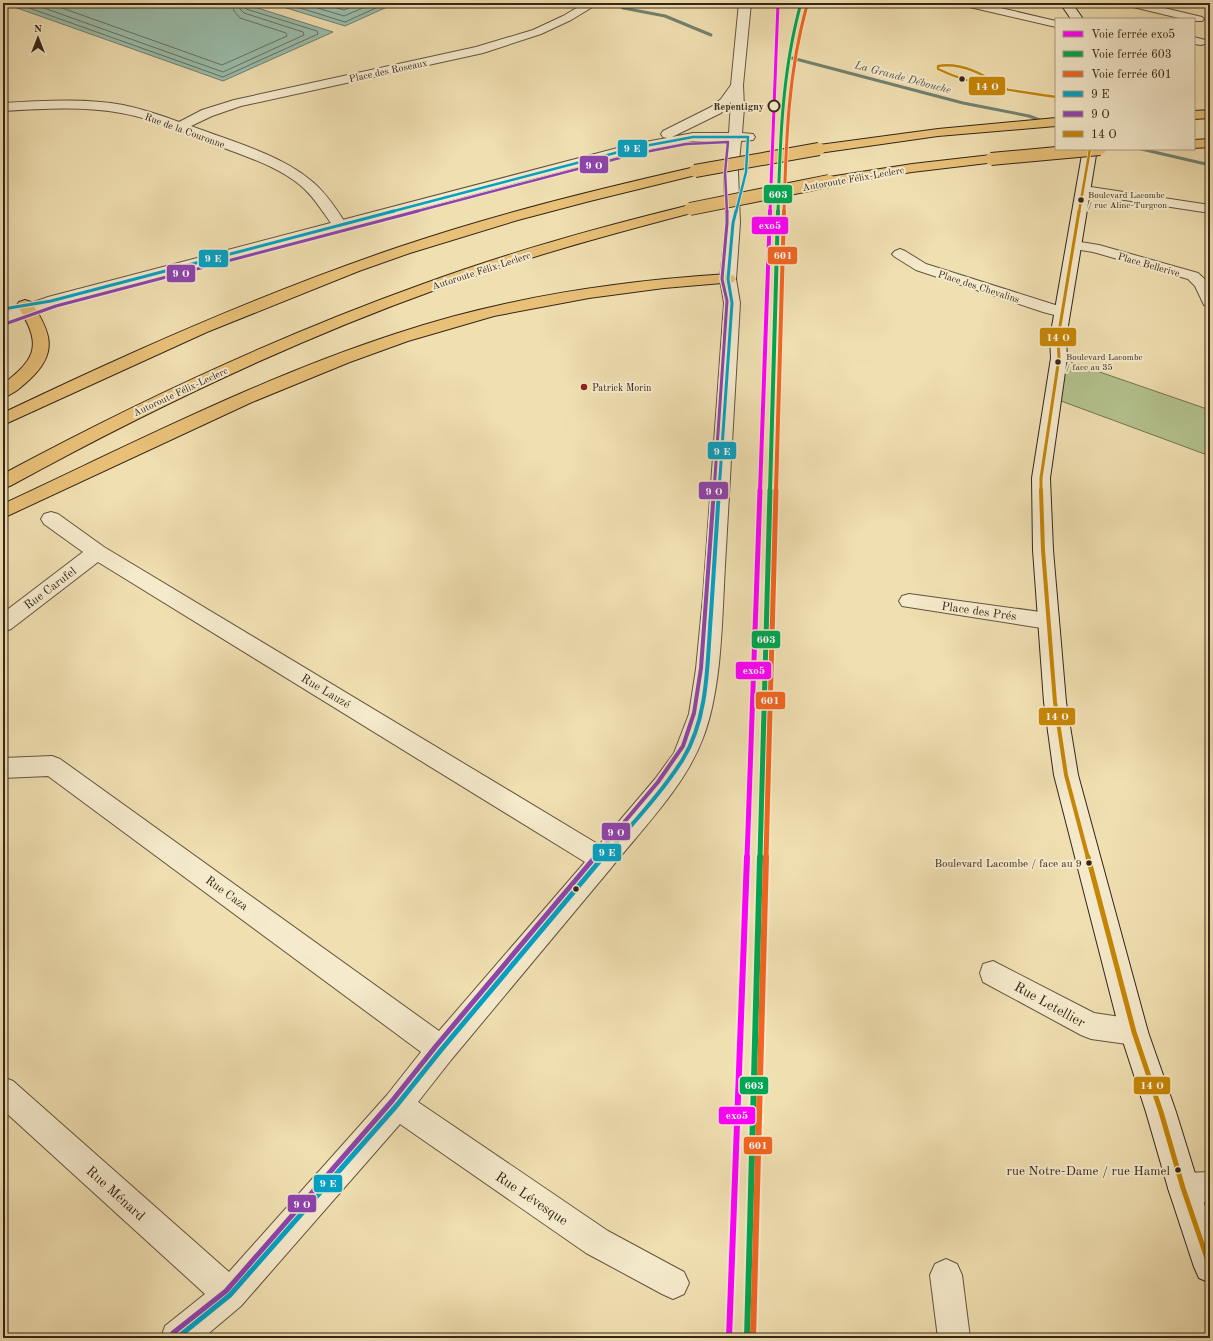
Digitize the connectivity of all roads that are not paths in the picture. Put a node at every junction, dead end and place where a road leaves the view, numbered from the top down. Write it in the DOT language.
graph roads {
  1 [pos="745,3"];
  2 [pos="965,3"];
  3 [pos="1066,3"];
  4 [pos="1129,3"];
  5 [pos="591,4"];
  6 [pos="1076,18"];
  7 [pos="1194,18"];
  8 [pos="1195,18"];
  9 [pos="1198,19"];
  10 [pos="1055,24"];
  11 [pos="737,85"];
  12 [pos="3,107"];
  13 [pos="1210,114"];
  14 [pos="1195,115"];
  15 [pos="1055,122"];
  16 [pos="179,127"];
  17 [pos="744,134"];
  18 [pos="657,143"];
  19 [pos="1210,143"];
  20 [pos="1195,144"];
  21 [pos="1089,150"];
  22 [pos="1090,150"];
  23 [pos="1084,190"];
  24 [pos="1210,209"];
  25 [pos="340,224"];
  26 [pos="1074,245"];
  27 [pos="900,254"];
  28 [pos="728,279"];
  29 [pos="1210,302"];
  30 [pos="26,307"];
  31 [pos="3,309"];
  32 [pos="1062,312"];
  33 [pos="3,318"];
  34 [pos="3,392"];
  35 [pos="3,420"];
  36 [pos="3,482"];
  37 [pos="3,512"];
  38 [pos="51,519"];
  39 [pos="97,552"];
  40 [pos="909,601"];
  41 [pos="1048,621"];
  42 [pos="3,624"];
  43 [pos="3,768"];
  44 [pos="602,860"];
  45 [pos="993,973"];
  46 [pos="1134,1032"];
  47 [pos="441,1050"];
  48 [pos="3,1091"];
  49 [pos="397,1105"];
  50 [pos="1196,1188"];
  51 [pos="1210,1267"];
  52 [pos="946,1275"];
  53 [pos="673,1283"];
  54 [pos="230,1295"];
  55 [pos="177,1338"];
  56 [pos="954,1338"];
  1 -- 11 [label="street"];
  2 -- 10 [label="street"];
  3 -- 6 [label="street"];
  4 -- 7 [label="street"];
  5 -- 16 [label="street, Place des Roseaux"];
  8 -- 9 [label="street"];
  11 -- 17 [label="street"];
  11 -- 18 [label="street"];
  12 -- 16 [label="street, Rue de la Couronne"];
  13 -- 14 [label="highway"];
  15 -- 35 [label="highway, bridge"];
  16 -- 25 [label="street, Rue de la Couronne"];
  17 -- 18 [label="street"];
  17 -- 28 [label="street"];
  18 -- 25 [label="street"];
  19 -- 20 [label="highway"];
  21 -- 36 [label="highway, Autoroute Félix-Leclerc, bridge"];
  22 -- 23 [label="street"];
  23 -- 24 [label="street"];
  23 -- 26 [label="street"];
  25 -- 30 [label="street"];
  26 -- 29 [label="street, Place Bellerive"];
  26 -- 32 [label="street"];
  27 -- 32 [label="street, Place des Chevalins"];
  28 -- 37 [label="highway"];
  28 -- 44 [label="street"];
  30 -- 31 [label="street"];
  30 -- 33 [label="street"];
  30 -- 34 [label="highway"];
  32 -- 41 [label="street"];
  38 -- 39 [label="street, Rue Lauzé"];
  39 -- 42 [label="street, Rue Carufel"];
  39 -- 44 [label="street, Rue Lauzé"];
  40 -- 41 [label="street, Place des Prés"];
  41 -- 46 [label="street"];
  43 -- 47 [label="street, Rue Caza"];
  44 -- 47 [label="street"];
  45 -- 46 [label="street, Rue Letellier"];
  46 -- 50 [label="street"];
  47 -- 49 [label="street"];
  48 -- 54 [label="street, Rue Ménard"];
  49 -- 53 [label="street, Rue Lévesque"];
  49 -- 54 [label="street"];
  50 -- 51 [label="street"];
  52 -- 56 [label="street"];
  54 -- 55 [label="street"];
}
